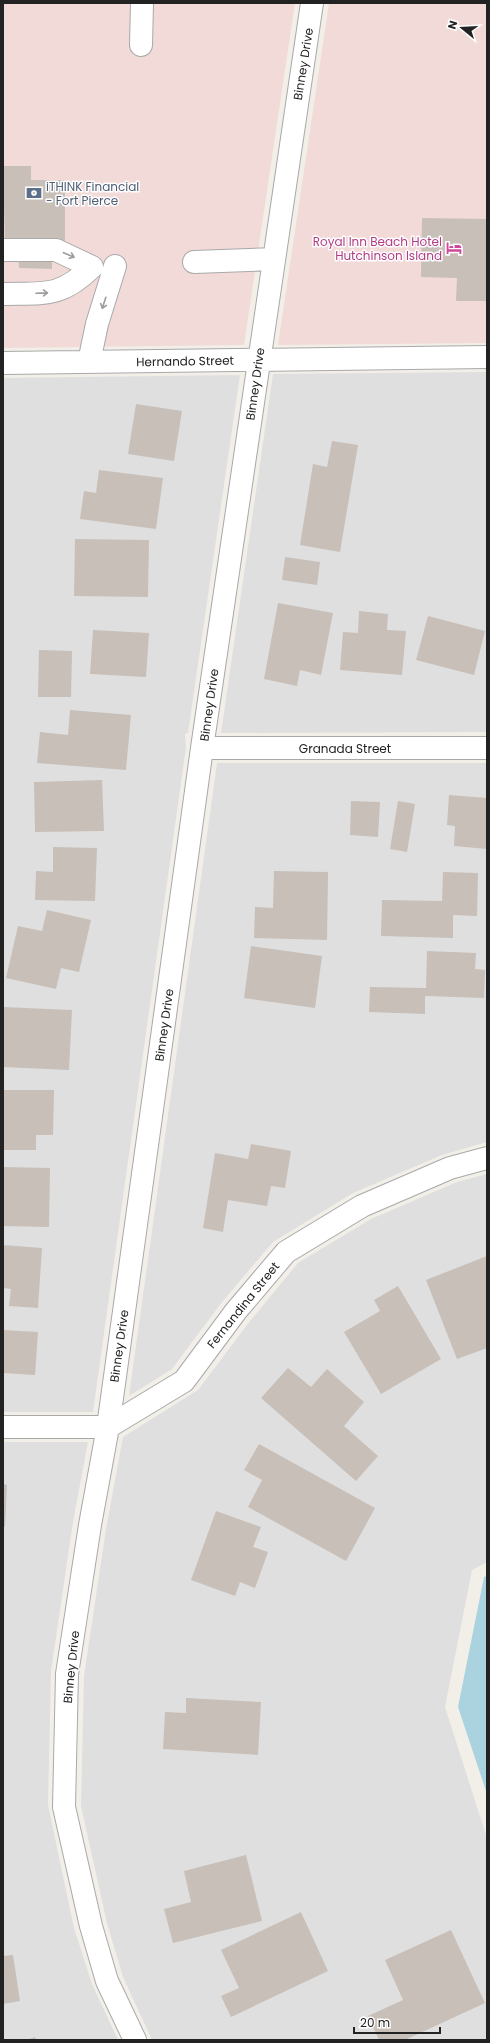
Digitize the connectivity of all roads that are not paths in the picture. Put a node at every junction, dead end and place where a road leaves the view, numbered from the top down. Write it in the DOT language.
graph roads {
  1 [pos="142,3"];
  2 [pos="312,3"];
  3 [pos="141,45"];
  4 [pos="3,250"];
  5 [pos="274,259"];
  6 [pos="194,262"];
  7 [pos="115,266"];
  8 [pos="3,294"];
  9 [pos="487,357"];
  10 [pos="259,360"];
  11 [pos="89,362"];
  12 [pos="3,363"];
  13 [pos="202,748"];
  14 [pos="487,748"];
  15 [pos="487,1158"];
  16 [pos="3,1427"];
  17 [pos="108,1427"];
  18 [pos="135,2040"];
  1 -- 3 [label="street"];
  2 -- 5 [label="street, Binney Drive"];
  4 -- 8 [label="street"];
  5 -- 6 [label="street"];
  5 -- 10 [label="street, Binney Drive"];
  7 -- 11 [label="street, one-way"];
  9 -- 10 [label="street, Hernando Street"];
  10 -- 11 [label="street, Hernando Street"];
  10 -- 13 [label="street, Binney Drive"];
  11 -- 12 [label="street, Hernando Street"];
  13 -- 14 [label="street, Granada Street"];
  13 -- 17 [label="street, Binney Drive"];
  15 -- 17 [label="street, Fernandina Street"];
  16 -- 17 [label="street"];
  17 -- 18 [label="street, Binney Drive"];
}
